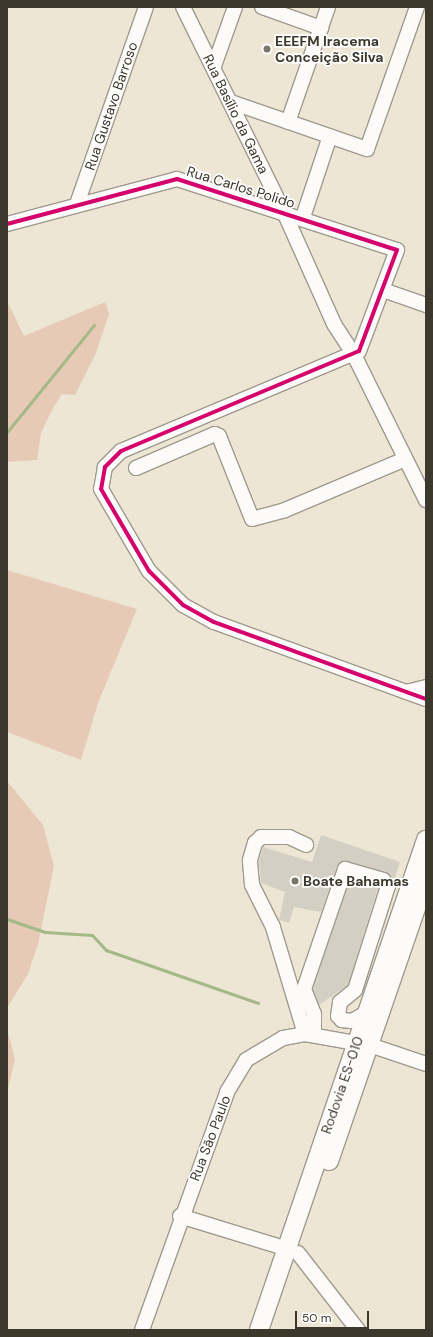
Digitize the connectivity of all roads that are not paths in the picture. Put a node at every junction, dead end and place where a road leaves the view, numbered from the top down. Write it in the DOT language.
graph roads {
  1 [pos="146,7"];
  2 [pos="183,7"];
  3 [pos="235,7"];
  4 [pos="262,7"];
  5 [pos="328,7"];
  6 [pos="417,7"];
  7 [pos="321,28"];
  8 [pos="214,66"];
  9 [pos="231,102"];
  10 [pos="288,122"];
  11 [pos="330,136"];
  12 [pos="77,204"];
  13 [pos="284,212"];
  14 [pos="303,217"];
  15 [pos="7,224"];
  16 [pos="383,290"];
  17 [pos="426,305"];
  18 [pos="354,355"];
  19 [pos="405,459"];
  20 [pos="136,468"];
  21 [pos="426,500"];
  22 [pos="426,687"];
  23 [pos="406,692"];
  24 [pos="426,699"];
  25 [pos="426,840"];
  26 [pos="306,845"];
  27 [pos="426,880"];
  28 [pos="366,1013"];
  29 [pos="310,1034"];
  30 [pos="363,1044"];
  31 [pos="426,1064"];
  32 [pos="180,1216"];
  33 [pos="292,1251"];
  34 [pos="142,1330"];
  35 [pos="259,1330"];
  36 [pos="271,1330"];
  37 [pos="358,1330"];
  1 -- 12 [label="street, Rua Gustavo Barroso"];
  2 -- 8 [label="street, Rua Basílio da Gama"];
  3 -- 8 [label="street"];
  4 -- 7 [label="street"];
  5 -- 7 [label="street"];
  6 -- 11 [label="street"];
  7 -- 10 [label="street"];
  8 -- 9 [label="street, Rua Basílio da Gama"];
  9 -- 10 [label="street"];
  9 -- 13 [label="street, Rua Basílio da Gama"];
  10 -- 11 [label="street"];
  11 -- 14 [label="street"];
  12 -- 13 [label="street, Rua Carlos Polido"];
  12 -- 15 [label="street, Rua Carlos Polido"];
  13 -- 14 [label="street, Rua Carlos Polido"];
  13 -- 18 [label="street, Rua Basílio da Gama"];
  14 -- 16 [label="street, Rua Carlos Polido"];
  16 -- 17 [label="street"];
  16 -- 18 [label="street"];
  18 -- 19 [label="street, Rua Basílio da Gama"];
  18 -- 23 [label="street"];
  19 -- 20 [label="street"];
  19 -- 21 [label="street, Rua Basílio da Gama"];
  22 -- 23 [label="street"];
  23 -- 24 [label="street"];
  25 -- 28 [label="main road, Rodovia ES-010"];
  26 -- 29 [label="street"];
  27 -- 30 [label="main road, Rodovia ES-010"];
  28 -- 29 [label="street"];
  28 -- 30 [label="main road, Rodovia ES-010"];
  29 -- 30 [label="street, Rua São Paulo"];
  29 -- 32 [label="street, Rua São Paulo"];
  30 -- 31 [label="street, Rua São Paulo"];
  30 -- 33 [label="main road, Rodovia ES-010"];
  32 -- 33 [label="street"];
  32 -- 34 [label="street, Rua São Paulo"];
  33 -- 35 [label="main road, Rodovia ES-010"];
  33 -- 36 [label="main road, Rodovia ES-010"];
  33 -- 37 [label="street"];
}
